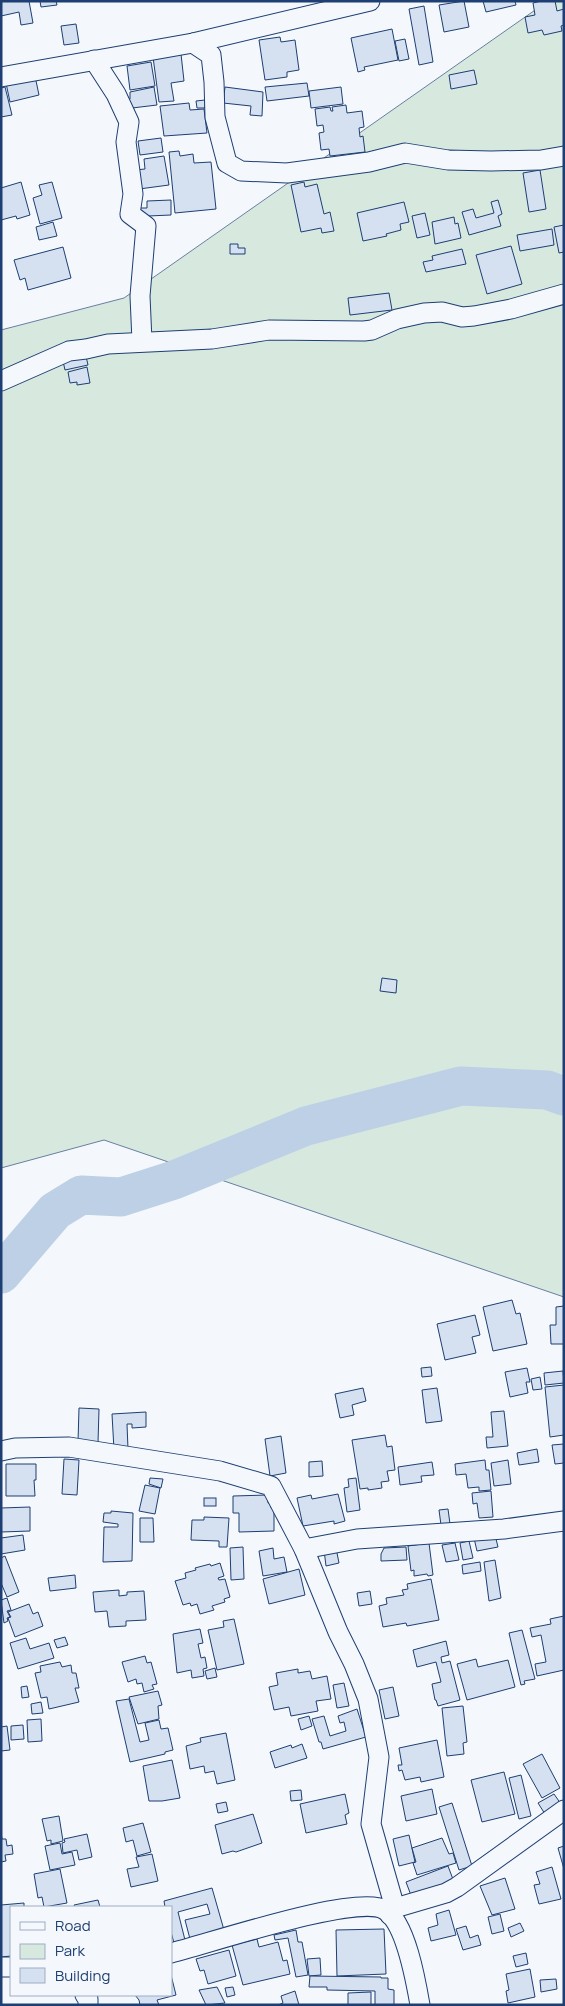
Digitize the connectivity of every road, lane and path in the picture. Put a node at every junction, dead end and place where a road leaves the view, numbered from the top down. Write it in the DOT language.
graph roads {
  1 [pos="370,1"];
  2 [pos="193,43"];
  3 [pos="94,60"];
  4 [pos="1,77"];
  5 [pos="564,156"];
  6 [pos="564,294"];
  7 [pos="142,341"];
  8 [pos="1,381"];
  9 [pos="1,1452"];
  10 [pos="564,1521"];
  11 [pos="304,1549"];
  12 [pos="564,1810"];
  13 [pos="393,1912"];
  14 [pos="172,1953"];
  15 [pos="420,2005"];
  1 -- 2 [label="street"];
  2 -- 3 [label="street"];
  2 -- 5 [label="street"];
  3 -- 4 [label="street"];
  3 -- 7 [label="street"];
  6 -- 7 [label="street"];
  7 -- 8 [label="street"];
  9 -- 11 [label="street"];
  10 -- 11 [label="street"];
  11 -- 13 [label="street"];
  12 -- 13 [label="street"];
  13 -- 14 [label="street"];
  13 -- 15 [label="street"];
}
